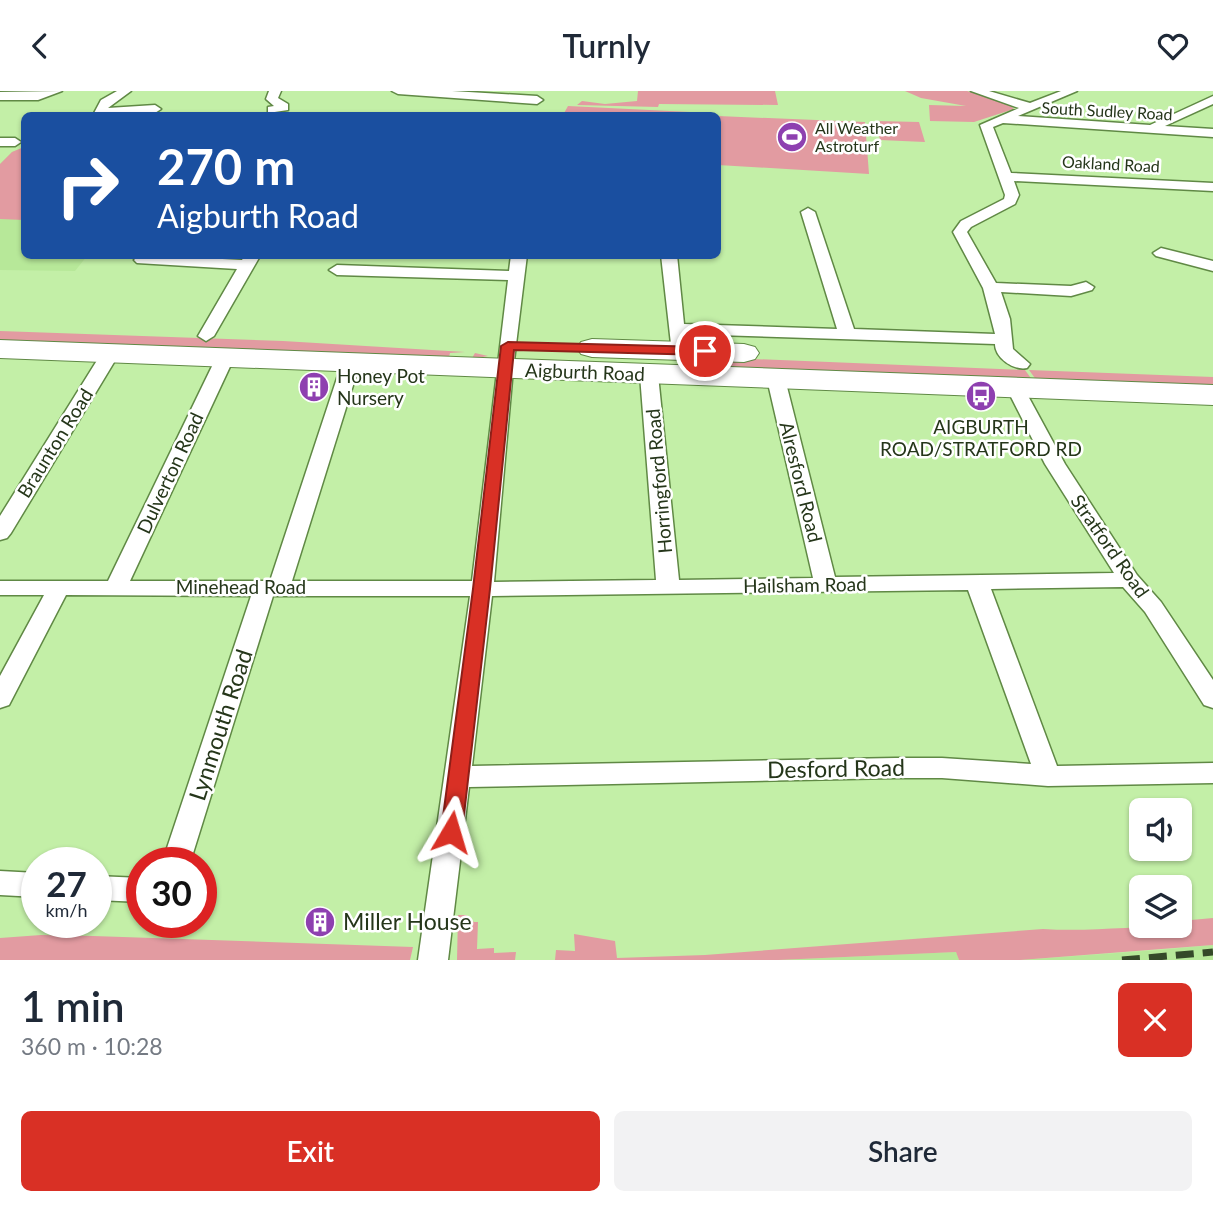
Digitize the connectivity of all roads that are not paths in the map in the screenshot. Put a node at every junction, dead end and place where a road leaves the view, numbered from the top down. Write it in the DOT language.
graph roads {
  1 [pos="56,91"];
  2 [pos="125,91"];
  3 [pos="275,91"];
  4 [pos="398,91"];
  5 [pos="977,91"];
  6 [pos="1071,91"];
  7 [pos="538,95"];
  8 [pos="0,96"];
  9 [pos="1213,100"];
  10 [pos="1029,107"];
  11 [pos="157,110"];
  12 [pos="272,110"];
  13 [pos="103,112"];
  14 [pos="130,112"];
  15 [pos="1000,119"];
  16 [pos="1153,129"];
  17 [pos="1213,133"];
  18 [pos="0,142"];
  19 [pos="15,142"];
  20 [pos="1006,177"];
  21 [pos="1213,187"];
  22 [pos="808,212"];
  23 [pos="1170,253"];
  24 [pos="518,259"];
  25 [pos="669,259"];
  26 [pos="249,260"];
  27 [pos="143,263"];
  28 [pos="1213,266"];
  29 [pos="337,270"];
  30 [pos="516,276"];
  31 [pos="991,286"];
  32 [pos="1086,287"];
  33 [pos="0,329"];
  34 [pos="847,333"];
  35 [pos="677,340"];
  36 [pos="216,347"];
  37 [pos="0,349"];
  38 [pos="110,354"];
  39 [pos="506,357"];
  40 [pos="351,363"];
  41 [pos="1014,364"];
  42 [pos="1213,371"];
  43 [pos="649,375"];
  44 [pos="776,379"];
  45 [pos="1213,395"];
  46 [pos="0,533"];
  47 [pos="1129,580"];
  48 [pos="977,583"];
  49 [pos="826,585"];
  50 [pos="272,587"];
  51 [pos="668,587"];
  52 [pos="0,588"];
  53 [pos="59,588"];
  54 [pos="116,588"];
  55 [pos="482,589"];
  56 [pos="0,699"];
  57 [pos="1213,699"];
  58 [pos="1213,773"];
  59 [pos="1048,776"];
  60 [pos="458,777"];
  61 [pos="182,847"];
  62 [pos="0,883"];
  63 [pos="21,884"];
  64 [pos="434,954"];
  1 -- 8 [label="street"];
  2 -- 13 [label="street"];
  3 -- 12 [label="street"];
  4 -- 7 [label="street"];
  5 -- 10 [label="street"];
  6 -- 10 [label="street"];
  9 -- 16 [label="street"];
  10 -- 15 [label="street"];
  11 -- 14 [label="street"];
  15 -- 16 [label="street, South Sudley Road"];
  15 -- 20 [label="street"];
  16 -- 17 [label="street, South Sudley Road"];
  18 -- 19 [label="street"];
  20 -- 21 [label="street, Oakland Road"];
  20 -- 31 [label="street, Stratford Road"];
  22 -- 34 [label="street"];
  23 -- 28 [label="street"];
  24 -- 30 [label="street"];
  25 -- 35 [label="street"];
  26 -- 27 [label="street"];
  26 -- 36 [label="street, Dulverton Road"];
  29 -- 30 [label="street"];
  30 -- 39 [label="street"];
  31 -- 32 [label="street"];
  31 -- 41 [label="street, Stratford Road"];
  33 -- 36 [label="highway, Aigburth Road"];
  34 -- 35 [label="street, Aigburth Road"];
  34 -- 41 [label="street, Aigburth Road"];
  35 -- 39 [label="highway, Aigburth Road"];
  35 -- 41 [label="highway, Aigburth Road"];
  36 -- 38 [label="highway, Aigburth Road"];
  36 -- 39 [label="highway, Aigburth Road"];
  36 -- 40 [label="highway, Aigburth Road"];
  36 -- 54 [label="street, Dulverton Road"];
  37 -- 38 [label="highway, Aigburth Road"];
  38 -- 46 [label="street, Braunton Road"];
  39 -- 40 [label="highway, Aigburth Road"];
  39 -- 43 [label="highway, Aigburth Road"];
  39 -- 55 [label="street"];
  40 -- 50 [label="street, Lynmouth Road"];
  41 -- 42 [label="highway, Aigburth Road"];
  41 -- 44 [label="highway, Aigburth Road"];
  41 -- 45 [label="highway, Aigburth Road"];
  41 -- 47 [label="street, Stratford Road"];
  43 -- 44 [label="highway, Aigburth Road"];
  43 -- 51 [label="street, Horringford Road"];
  44 -- 49 [label="street, Alresford Road"];
  47 -- 48 [label="street, Hailsham Road"];
  47 -- 57 [label="street, Stratford Road"];
  48 -- 49 [label="street, Hailsham Road"];
  48 -- 59 [label="street"];
  49 -- 51 [label="street, Hailsham Road"];
  50 -- 54 [label="street, Minehead Road"];
  50 -- 55 [label="street, Minehead Road"];
  50 -- 61 [label="street, Lynmouth Road"];
  51 -- 55 [label="street, Hailsham Road"];
  52 -- 53 [label="street, Minehead Road"];
  53 -- 54 [label="street, Minehead Road"];
  53 -- 56 [label="street"];
  55 -- 60 [label="street"];
  58 -- 59 [label="street, Desford Road"];
  59 -- 60 [label="street, Desford Road"];
  60 -- 64 [label="street"];
  62 -- 63 [label="street"];
}
